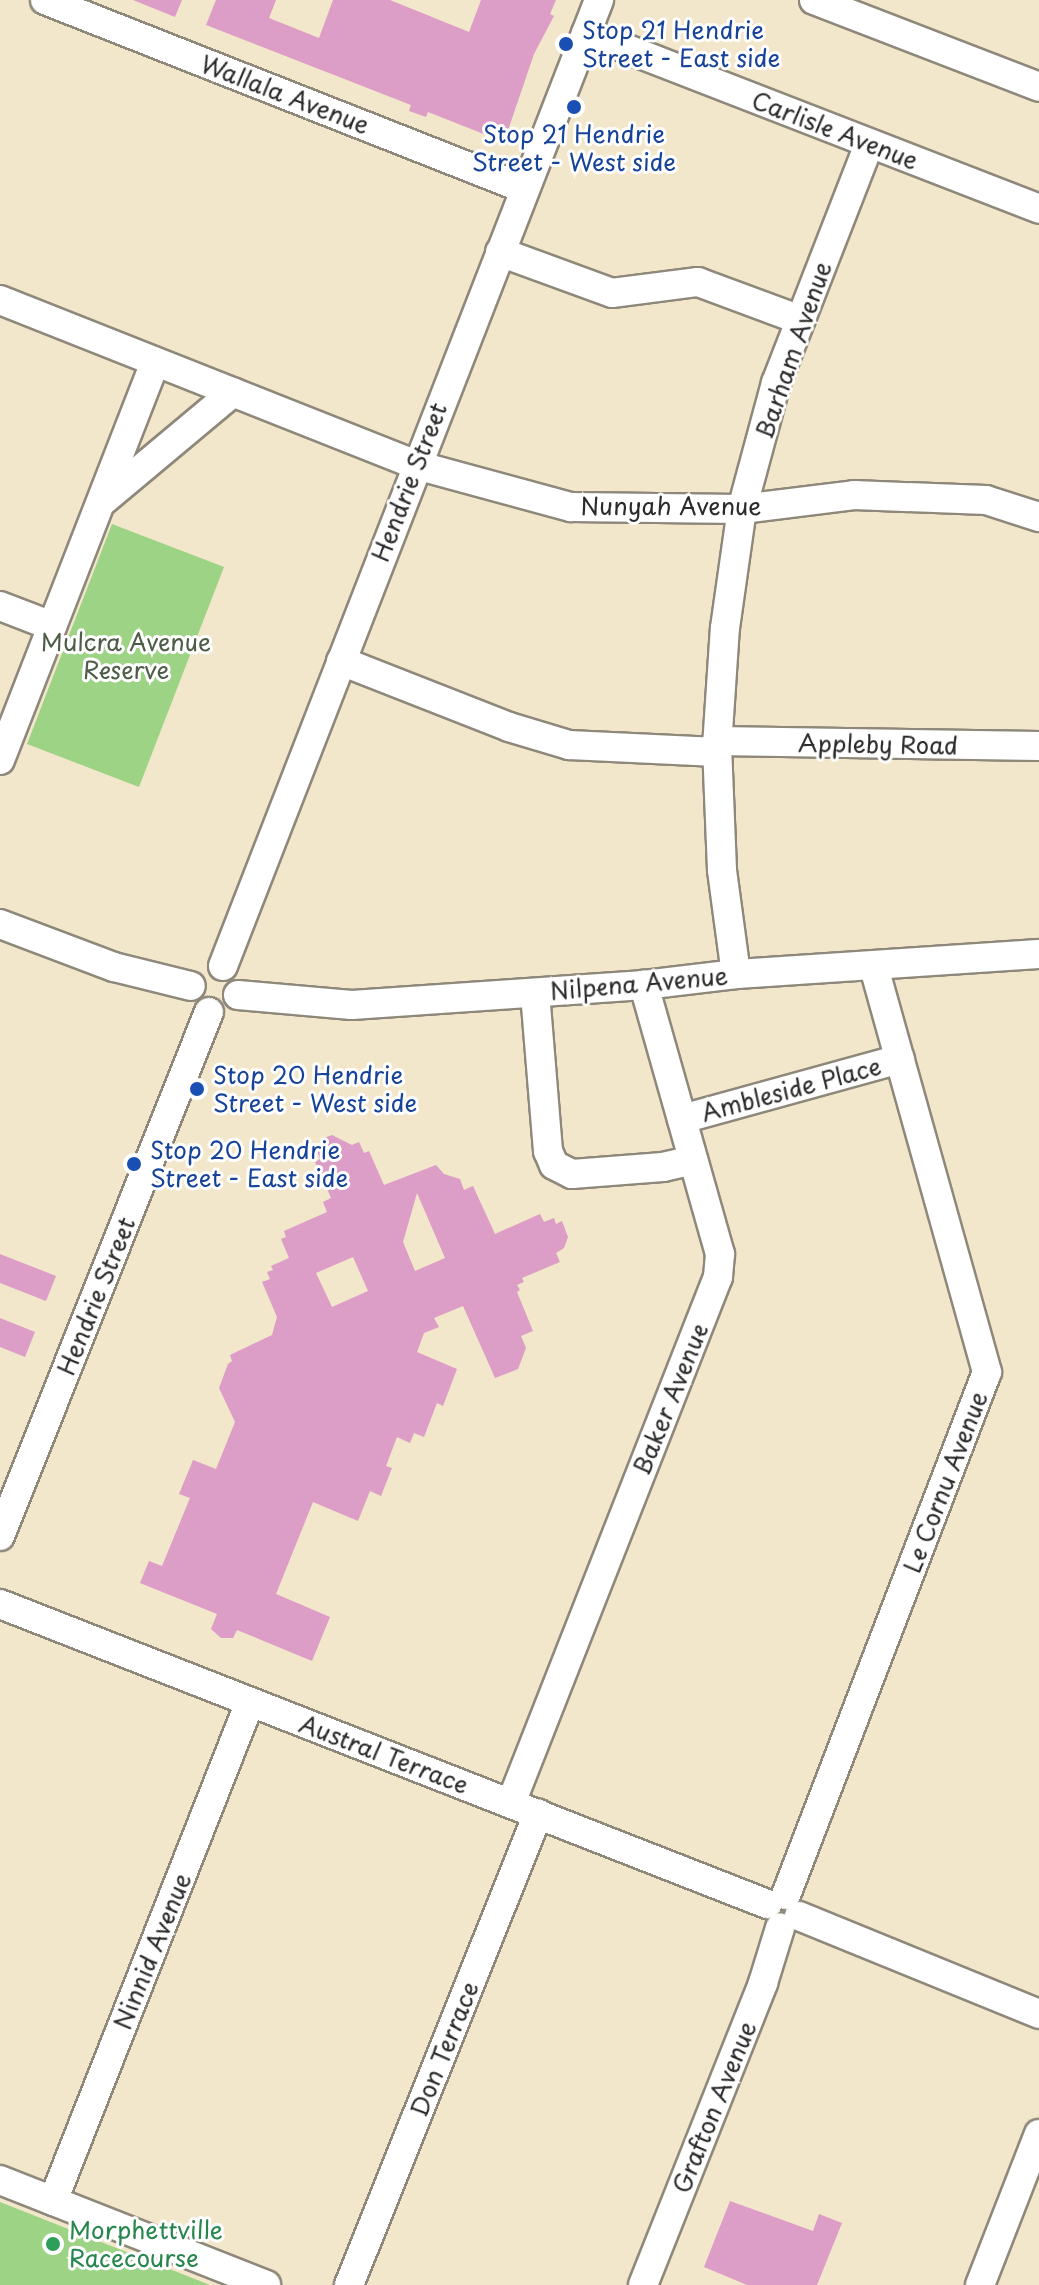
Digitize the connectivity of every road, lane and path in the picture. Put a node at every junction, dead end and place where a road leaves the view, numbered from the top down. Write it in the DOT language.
graph roads {
  1 [pos="45,0"];
  2 [pos="599,0"];
  3 [pos="814,0"];
  4 [pos="586,33"];
  5 [pos="1039,87"];
  6 [pos="869,144"];
  7 [pos="525,189"];
  8 [pos="1039,209"];
  9 [pos="500,252"];
  10 [pos="0,300"];
  11 [pos="800,320"];
  12 [pos="155,362"];
  13 [pos="233,392"];
  14 [pos="416,465"];
  15 [pos="100,504"];
  16 [pos="742,509"];
  17 [pos="1039,517"];
  18 [pos="0,606"];
  19 [pos="52,626"];
  20 [pos="341,661"];
  21 [pos="1039,746"];
  22 [pos="717,747"];
  23 [pos="0,760"];
  24 [pos="0,924"];
  25 [pos="1039,954"];
  26 [pos="223,966"];
  27 [pos="874,967"];
  28 [pos="736,974"];
  29 [pos="644,985"];
  30 [pos="191,986"];
  31 [pos="535,993"];
  32 [pos="238,995"];
  33 [pos="209,1012"];
  34 [pos="900,1059"];
  35 [pos="682,1119"];
  36 [pos="693,1160"];
  37 [pos="0,1536"];
  38 [pos="0,1604"];
  39 [pos="250,1702"];
  40 [pos="511,1803"];
  41 [pos="538,1814"];
  42 [pos="783,1911"];
  43 [pos="1039,2014"];
  44 [pos="1039,2134"];
  45 [pos="0,2180"];
  46 [pos="53,2201"];
  47 [pos="266,2285"];
  48 [pos="349,2285"];
  49 [pos="643,2285"];
  50 [pos="980,2285"];
  1 -- 7 [label="street, Wallala Avenue"];
  2 -- 4 [label="street, Hendrie Street"];
  3 -- 5 [label="street"];
  4 -- 6 [label="street, Carlisle Avenue"];
  4 -- 7 [label="street, Hendrie Street"];
  6 -- 8 [label="street, Carlisle Avenue"];
  6 -- 11 [label="street, Barham Avenue"];
  7 -- 9 [label="street, Hendrie Street"];
  9 -- 11 [label="street"];
  9 -- 14 [label="street, Hendrie Street"];
  10 -- 12 [label="street, Nunyah Avenue"];
  11 -- 16 [label="street, Barham Avenue"];
  12 -- 13 [label="street, Nunyah Avenue"];
  12 -- 15 [label="street"];
  13 -- 14 [label="street, Nunyah Avenue"];
  13 -- 15 [label="street"];
  14 -- 16 [label="street, Nunyah Avenue"];
  14 -- 20 [label="street, Hendrie Street"];
  15 -- 19 [label="street"];
  16 -- 17 [label="street, Nunyah Avenue"];
  16 -- 22 [label="street, Barham Avenue"];
  18 -- 19 [label="street"];
  19 -- 23 [label="street"];
  20 -- 22 [label="street"];
  20 -- 26 [label="street, Hendrie Street"];
  21 -- 22 [label="street, Appleby Road"];
  22 -- 28 [label="street, Barham Avenue"];
  24 -- 30 [label="street"];
  25 -- 27 [label="street, Nilpena Avenue"];
  26 -- 30 [label="street"];
  26 -- 32 [label="street"];
  27 -- 28 [label="street, Nilpena Avenue"];
  27 -- 34 [label="street, Le Cornu Avenue"];
  28 -- 29 [label="street, Nilpena Avenue"];
  29 -- 31 [label="street, Nilpena Avenue"];
  29 -- 35 [label="street, Baker Avenue"];
  30 -- 33 [label="street"];
  31 -- 32 [label="street, Nilpena Avenue"];
  31 -- 36 [label="street"];
  32 -- 33 [label="street"];
  33 -- 37 [label="street, Hendrie Street"];
  34 -- 35 [label="street, Ambleside Place"];
  34 -- 42 [label="street, Le Cornu Avenue"];
  35 -- 36 [label="street, Baker Avenue"];
  36 -- 40 [label="street, Baker Avenue"];
  38 -- 39 [label="street, Austral Terrace"];
  39 -- 40 [label="street, Austral Terrace"];
  39 -- 46 [label="street, Ninnid Avenue"];
  40 -- 41 [label="street, Austral Terrace"];
  41 -- 42 [label="street, Austral Terrace"];
  41 -- 48 [label="street, Don Terrace"];
  42 -- 43 [label="street, Austral Terrace"];
  42 -- 49 [label="street, Grafton Avenue"];
  44 -- 50 [label="street"];
  45 -- 46 [label="street"];
  46 -- 47 [label="street"];
}
